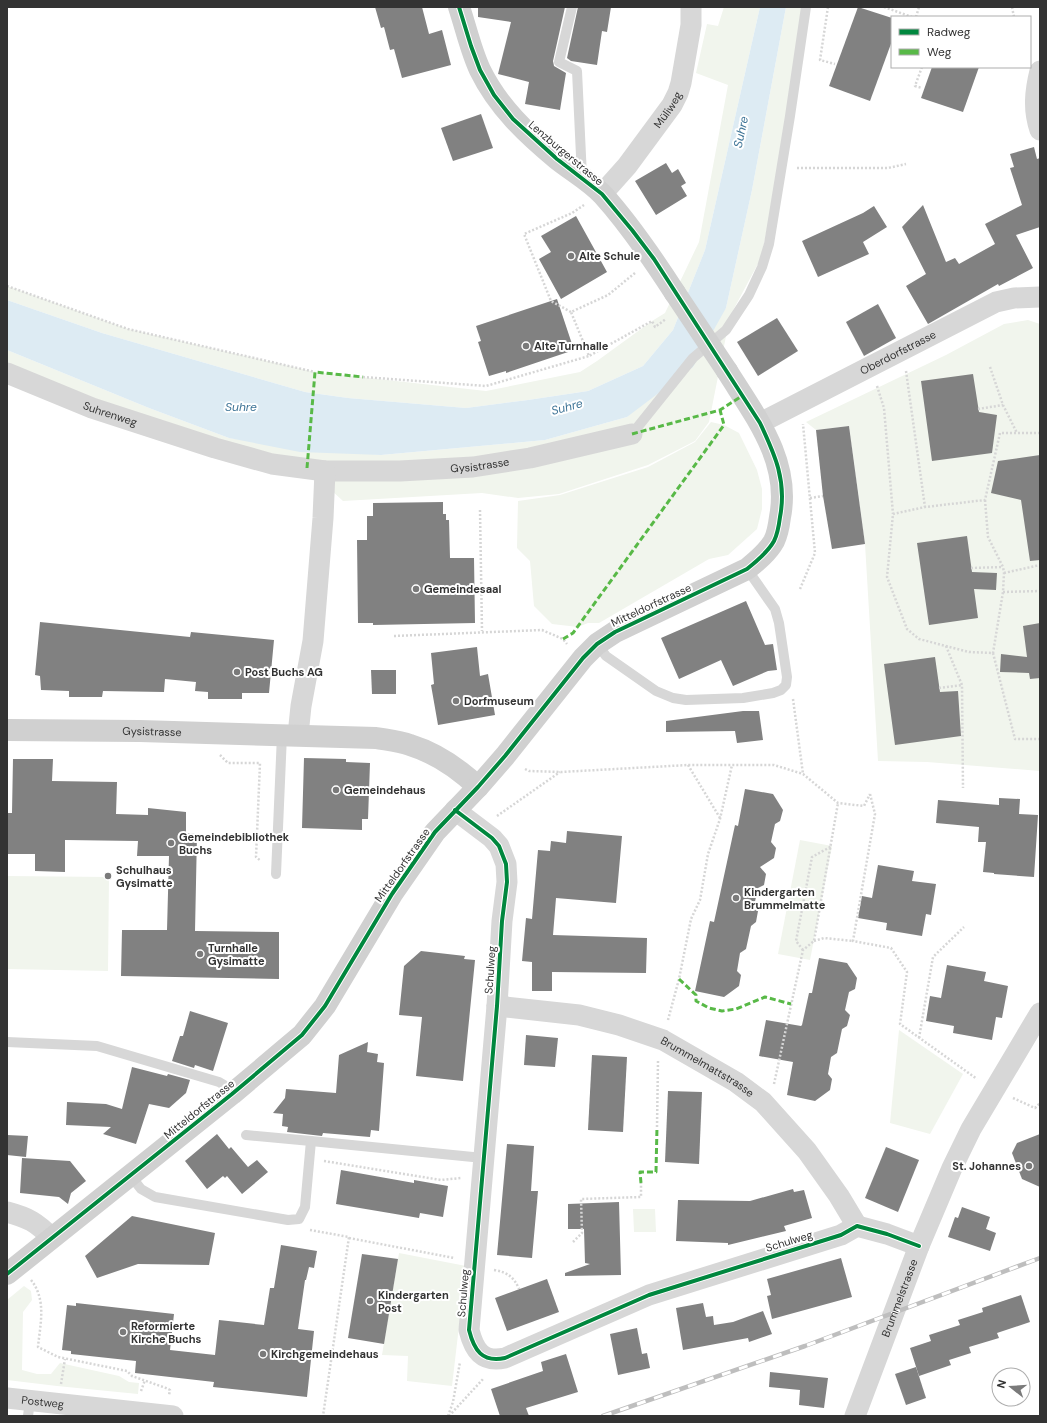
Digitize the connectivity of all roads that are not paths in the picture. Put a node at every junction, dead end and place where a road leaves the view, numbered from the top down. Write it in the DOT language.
graph roads {
  1 [pos="460,7"];
  2 [pos="572,7"];
  3 [pos="691,7"];
  4 [pos="806,7"];
  5 [pos="1040,71"];
  6 [pos="1040,130"];
  7 [pos="582,179"];
  8 [pos="602,194"];
  9 [pos="1040,297"];
  10 [pos="7,373"];
  11 [pos="760,423"];
  12 [pos="632,434"];
  13 [pos="215,448"];
  14 [pos="325,471"];
  15 [pos="747,570"];
  16 [pos="590,651"];
  17 [pos="7,730"];
  18 [pos="290,735"];
  19 [pos="478,787"];
  20 [pos="455,810"];
  21 [pos="276,874"];
  22 [pos="497,1006"];
  23 [pos="1040,1013"];
  24 [pos="7,1042"];
  25 [pos="232,1094"];
  26 [pos="246,1135"];
  27 [pos="311,1141"];
  28 [pos="482,1167"];
  29 [pos="130,1175"];
  30 [pos="7,1212"];
  31 [pos="857,1226"];
  32 [pos="52,1238"];
  33 [pos="920,1246"];
  34 [pos="13,1269"];
  35 [pos="7,1398"];
  36 [pos="29,1409"];
  37 [pos="173,1416"];
  38 [pos="855,1416"];
  1 -- 7 [label="main road, Lenzburgerstrasse"];
  2 -- 7 [label="lane"];
  3 -- 8 [label="street, Müliweg"];
  4 -- 12 [label="lane"];
  5 -- 6 [label="street"];
  7 -- 8 [label="main road, Lenzburgerstrasse"];
  8 -- 11 [label="main road, Lenzburgerstrasse, bridge"];
  9 -- 11 [label="street, Oberdorfstrasse"];
  10 -- 13 [label="street, Suhrenweg"];
  11 -- 15 [label="main road, Mitteldorfstrasse"];
  12 -- 14 [label="street, Gysistrasse"];
  13 -- 14 [label="street, Gysistrasse"];
  14 -- 18 [label="street"];
  15 -- 16 [label="main road, Mitteldorfstrasse"];
  15 -- 16 [label="lane"];
  16 -- 19 [label="main road, Mitteldorfstrasse"];
  17 -- 18 [label="main road, Gysistrasse"];
  18 -- 19 [label="main road, Gysistrasse"];
  18 -- 21 [label="lane"];
  19 -- 20 [label="main road, Mitteldorfstrasse"];
  20 -- 22 [label="street, Schulweg"];
  20 -- 25 [label="main road, Mitteldorfstrasse"];
  22 -- 28 [label="street, Schulweg"];
  22 -- 31 [label="street, Brummelmattstrasse"];
  23 -- 33 [label="street, Brummelstrasse"];
  24 -- 25 [label="lane"];
  25 -- 29 [label="main road, Mitteldorfstrasse"];
  26 -- 27 [label="lane"];
  27 -- 28 [label="lane"];
  27 -- 29 [label="lane"];
  28 -- 31 [label="street, Schulweg"];
  29 -- 32 [label="main road, Mitteldorfstrasse"];
  30 -- 32 [label="street"];
  31 -- 33 [label="street"];
  32 -- 34 [label="main road, Mitteldorfstrasse"];
  33 -- 38 [label="street, Brummelstrasse"];
  35 -- 36 [label="street, Postweg"];
  36 -- 37 [label="street, Postweg"];
}
